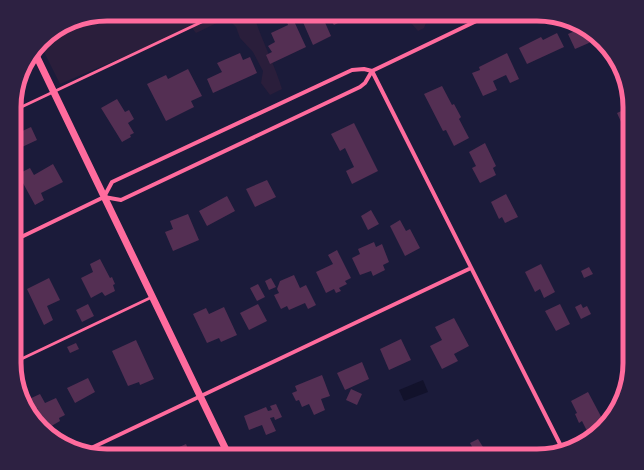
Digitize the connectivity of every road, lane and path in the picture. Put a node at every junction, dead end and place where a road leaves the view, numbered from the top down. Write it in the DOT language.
graph roads {
  1 [pos="204,21"];
  2 [pos="476,21"];
  3 [pos="37,57"];
  4 [pos="372,71"];
  5 [pos="53,91"];
  6 [pos="21,107"];
  7 [pos="104,197"];
  8 [pos="21,237"];
  9 [pos="471,268"];
  10 [pos="152,297"];
  11 [pos="21,359"];
  12 [pos="200,396"];
  13 [pos="561,446"];
  14 [pos="92,447"];
  15 [pos="226,449"];
  1 -- 5 [label="lane"];
  2 -- 4 [label="street"];
  3 -- 5 [label="street"];
  4 -- 7 [label="street"];
  4 -- 7 [label="street"];
  4 -- 9 [label="street"];
  5 -- 6 [label="lane"];
  5 -- 7 [label="street"];
  7 -- 8 [label="street"];
  7 -- 10 [label="street"];
  9 -- 12 [label="street"];
  9 -- 13 [label="street"];
  10 -- 11 [label="lane"];
  10 -- 12 [label="street"];
  12 -- 14 [label="street"];
  12 -- 15 [label="street"];
}
